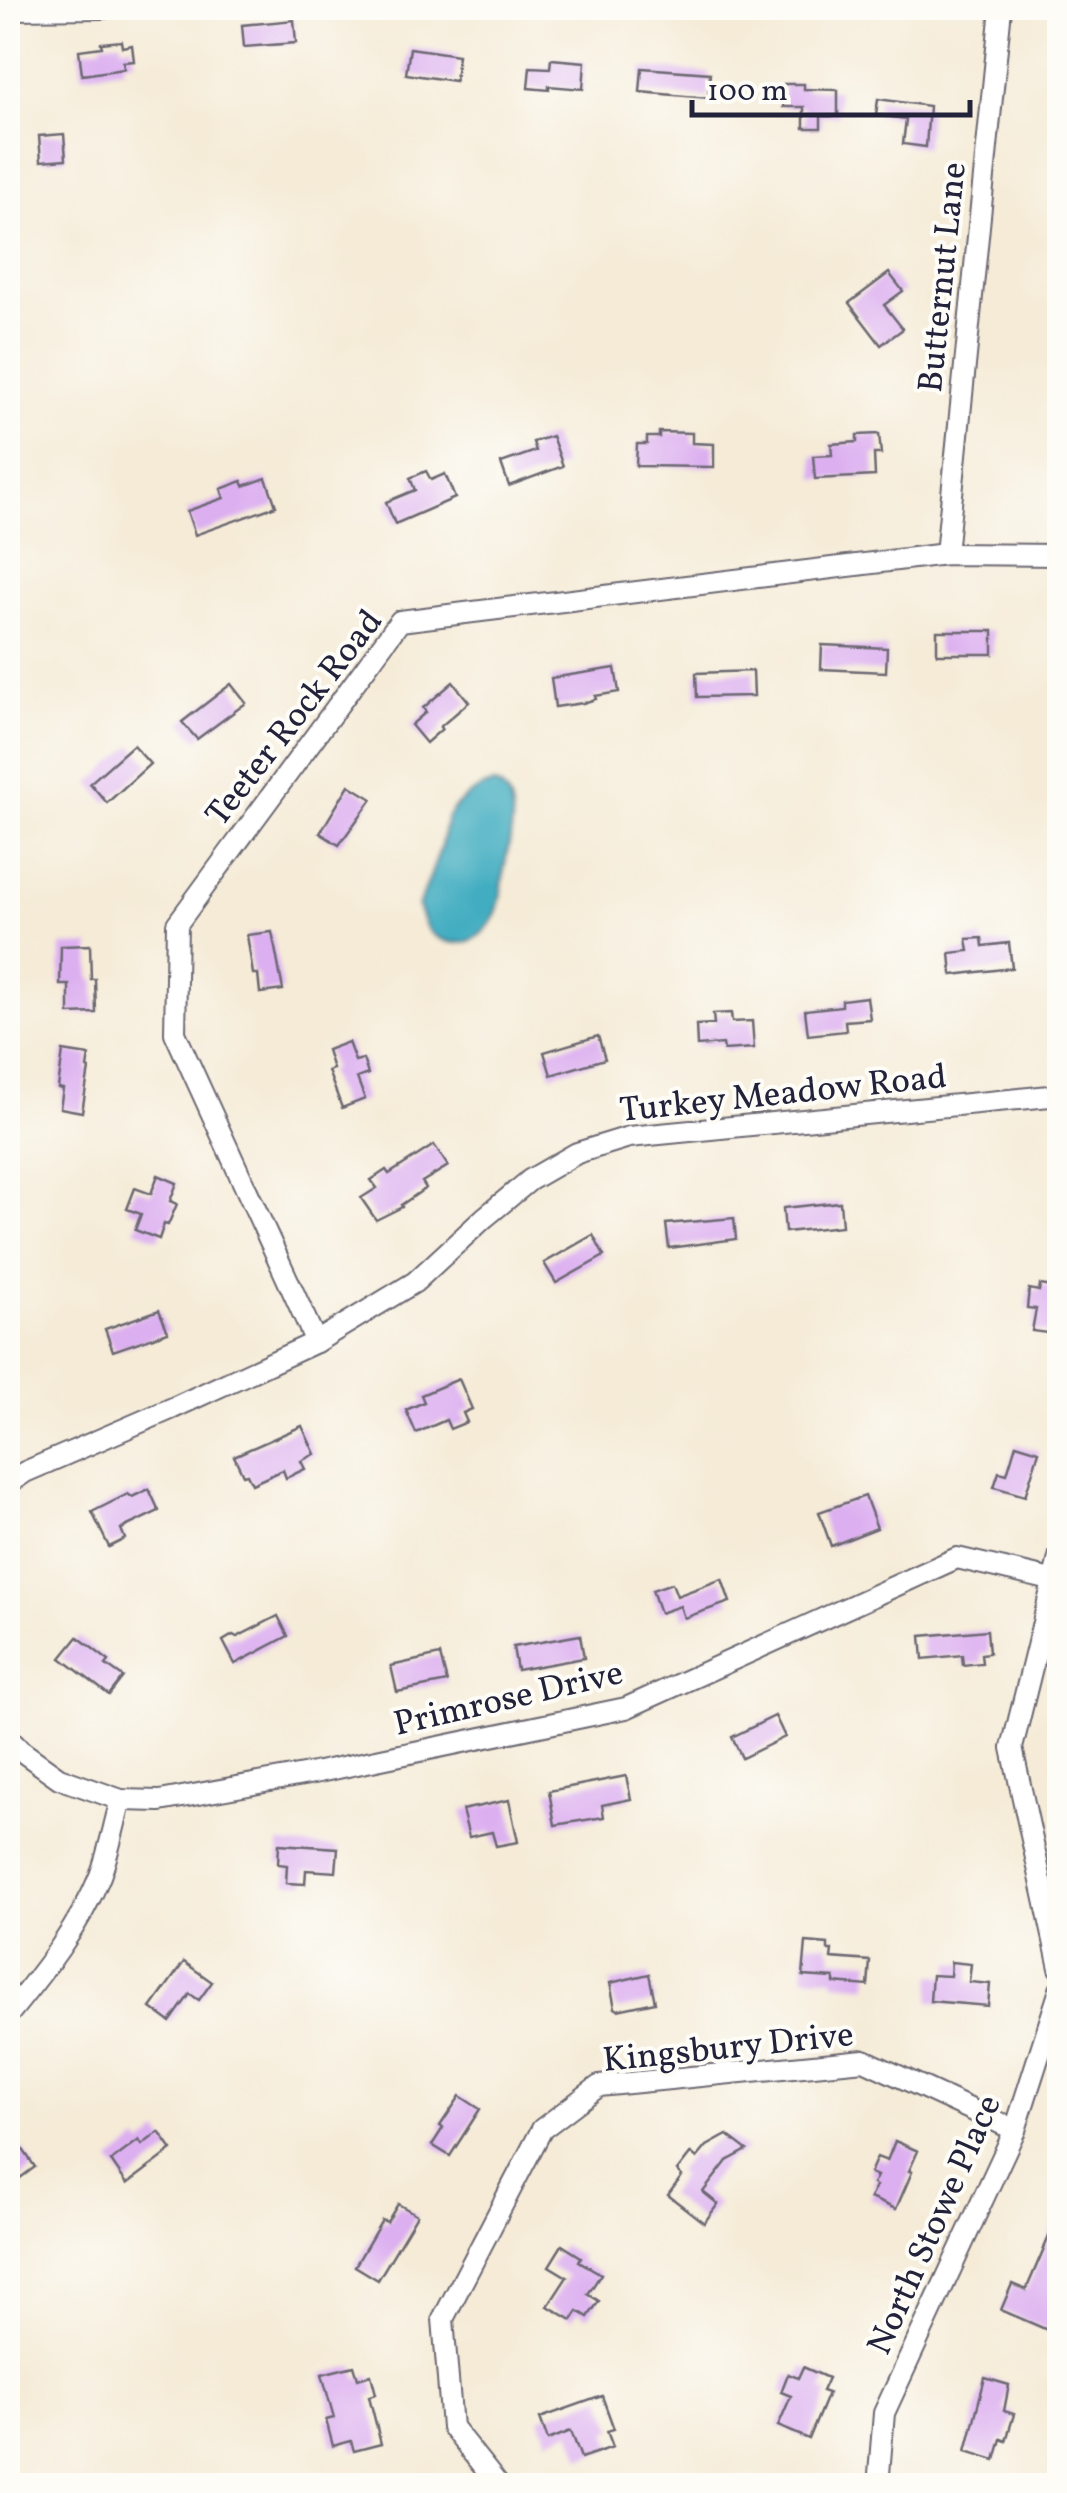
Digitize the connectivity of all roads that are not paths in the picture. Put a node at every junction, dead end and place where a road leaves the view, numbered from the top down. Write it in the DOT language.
graph roads {
  1 [pos="103,8"];
  2 [pos="1001,8"];
  3 [pos="8,10"];
  4 [pos="946,554"];
  5 [pos="1060,555"];
  6 [pos="1060,1096"];
  7 [pos="316,1342"];
  8 [pos="8,1484"];
  9 [pos="1060,1554"];
  10 [pos="1056,1582"];
  11 [pos="8,1738"];
  12 [pos="121,1800"];
  13 [pos="1060,1968"];
  14 [pos="1060,1990"];
  15 [pos="8,2016"];
  16 [pos="1016,2130"];
  17 [pos="499,2486"];
  18 [pos="878,2486"];
  1 -- 3 [label="street"];
  2 -- 4 [label="street, Butternut Lane"];
  4 -- 5 [label="street, Teeter Rock Road"];
  4 -- 7 [label="street, Teeter Rock Road"];
  6 -- 7 [label="street, Turkey Meadow Road"];
  7 -- 8 [label="street, Turkey Meadow Road"];
  9 -- 10 [label="street"];
  10 -- 12 [label="street, Primrose Drive"];
  10 -- 13 [label="street"];
  11 -- 12 [label="street"];
  12 -- 15 [label="street"];
  14 -- 16 [label="street, North Stowe Place"];
  16 -- 17 [label="street, Kingsbury Drive"];
  16 -- 18 [label="street, North Stowe Place"];
}
